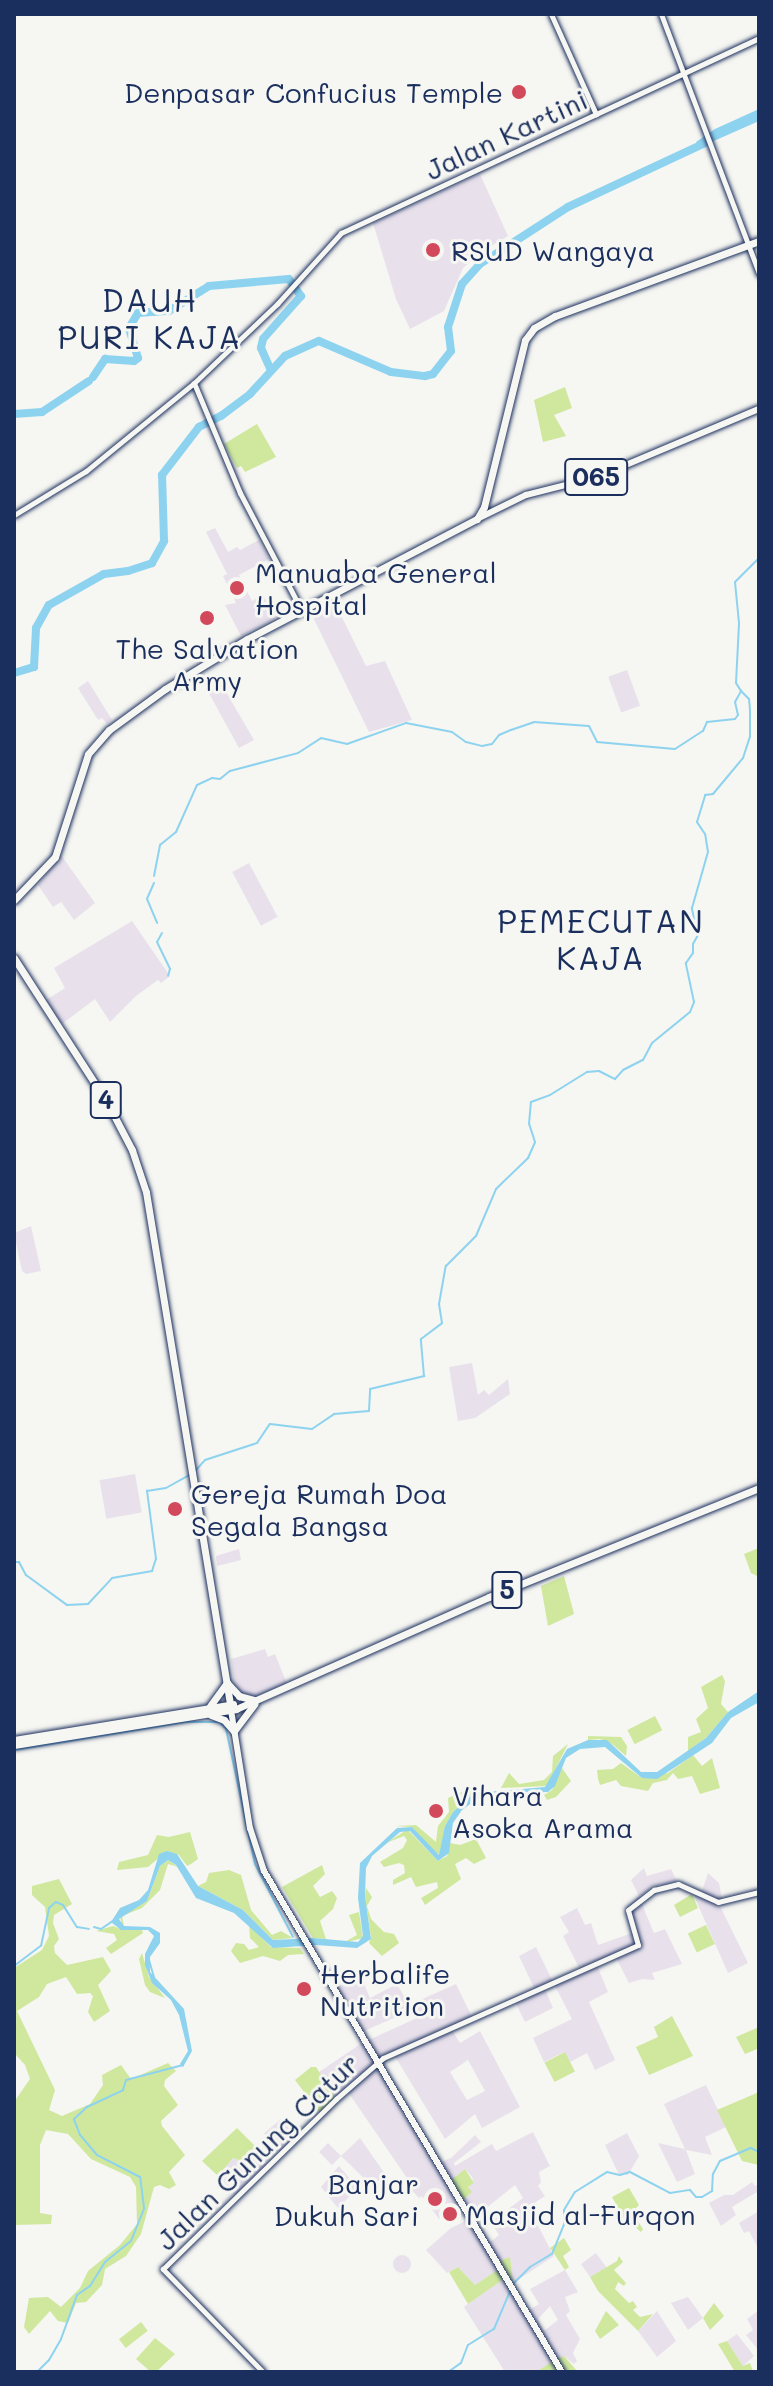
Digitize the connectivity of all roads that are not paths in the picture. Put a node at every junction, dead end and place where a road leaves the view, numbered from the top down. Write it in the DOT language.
graph roads {
  1 [pos="551,14"];
  2 [pos="661,14"];
  3 [pos="759,38"];
  4 [pos="682,76"];
  5 [pos="598,113"];
  6 [pos="759,241"];
  7 [pos="748,245"];
  8 [pos="759,274"];
  9 [pos="194,383"];
  10 [pos="759,409"];
  11 [pos="485,503"];
  12 [pos="496,510"];
  13 [pos="14,515"];
  14 [pos="477,519"];
  15 [pos="302,611"];
  16 [pos="14,900"];
  17 [pos="14,958"];
  18 [pos="759,1488"];
  19 [pos="227,1683"];
  20 [pos="259,1700"];
  21 [pos="231,1708"];
  22 [pos="205,1712"];
  23 [pos="234,1731"];
  24 [pos="14,1742"];
  25 [pos="759,1892"];
  26 [pos="378,2062"];
  27 [pos="263,2372"];
  28 [pos="562,2372"];
  1 -- 5 [label="street"];
  2 -- 4 [label="street"];
  3 -- 4 [label="street, Jalan Kartini"];
  4 -- 5 [label="street, Jalan Kartini"];
  4 -- 7 [label="street"];
  5 -- 9 [label="street, Jalan Kartini"];
  6 -- 7 [label="highway"];
  7 -- 8 [label="street"];
  7 -- 11 [label="highway"];
  9 -- 13 [label="street, Jalan Kartini"];
  9 -- 15 [label="street"];
  10 -- 12 [label="main road, 065"];
  11 -- 12 [label="main road"];
  11 -- 14 [label="highway"];
  12 -- 14 [label="main road, 065"];
  14 -- 15 [label="highway"];
  15 -- 16 [label="highway"];
  17 -- 19 [label="highway, 4"];
  18 -- 20 [label="highway, 5"];
  19 -- 20 [label="highway"];
  19 -- 21 [label="highway, 4"];
  19 -- 22 [label="highway"];
  20 -- 21 [label="highway, 5"];
  20 -- 23 [label="highway"];
  21 -- 22 [label="highway, 5"];
  21 -- 23 [label="main road"];
  22 -- 23 [label="highway"];
  22 -- 24 [label="highway, 5"];
  23 -- 26 [label="main road"];
  25 -- 26 [label="street"];
  26 -- 27 [label="street, Jalan Gunung Catur"];
  26 -- 28 [label="main road"];
}
